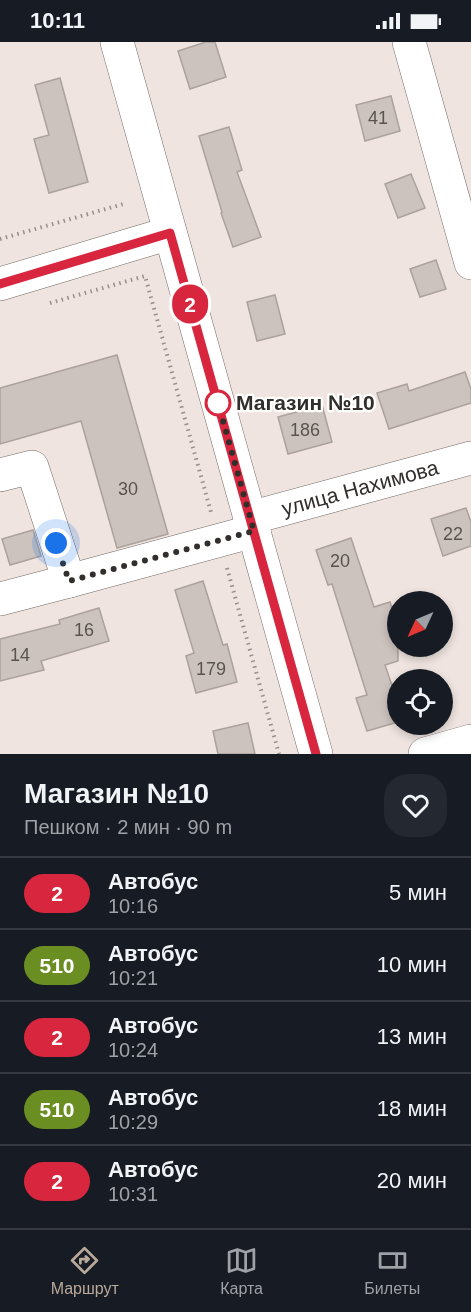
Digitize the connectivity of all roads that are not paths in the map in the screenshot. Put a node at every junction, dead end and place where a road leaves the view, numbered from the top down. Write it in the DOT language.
graph roads {
  1 [pos="117,42"];
  2 [pos="409,42"];
  3 [pos="170,233"];
  4 [pos="471,263"];
  5 [pos="0,284"];
  6 [pos="471,458"];
  7 [pos="0,475"];
  8 [pos="252,524"];
  9 [pos="69,581"];
  10 [pos="0,600"];
  11 [pos="471,741"];
  12 [pos="316,754"];
  13 [pos="425,754"];
  1 -- 3 [label="street"];
  2 -- 4 [label="street"];
  3 -- 5 [label="street"];
  3 -- 8 [label="street"];
  6 -- 8 [label="street, улица Нахимова"];
  7 -- 9 [label="street"];
  8 -- 9 [label="street, улица Нахимова"];
  8 -- 12 [label="street"];
  9 -- 10 [label="street, улица Нахимова"];
  11 -- 13 [label="street"];
}
